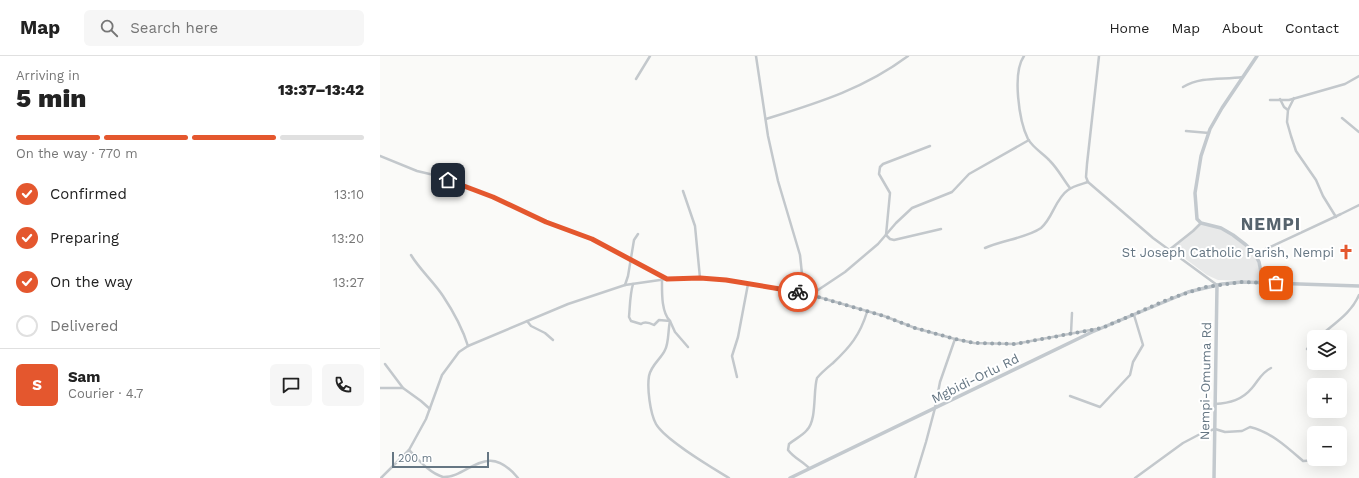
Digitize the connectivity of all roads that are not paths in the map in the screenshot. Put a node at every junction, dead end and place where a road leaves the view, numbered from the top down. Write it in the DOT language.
graph roads {
  1 [pos="650,56"];
  2 [pos="756,56"];
  3 [pos="908,56"];
  4 [pos="1024,56"];
  5 [pos="1099,56"];
  6 [pos="1258,56"];
  7 [pos="1244,76"];
  8 [pos="1359,76"];
  9 [pos="636,79"];
  10 [pos="1183,87"];
  11 [pos="1294,98"];
  12 [pos="1280,99"];
  13 [pos="1270,100"];
  14 [pos="1288,110"];
  15 [pos="1342,118"];
  16 [pos="766,119"];
  17 [pos="1186,131"];
  18 [pos="1359,132"];
  19 [pos="1209,133"];
  20 [pos="1029,140"];
  21 [pos="930,146"];
  22 [pos="380,156"];
  23 [pos="1088,182"];
  24 [pos="1070,188"];
  25 [pos="682,191"];
  26 [pos="1359,205"];
  27 [pos="1336,217"];
  28 [pos="1201,222"];
  29 [pos="941,229"];
  30 [pos="638,234"];
  31 [pos="886,235"];
  32 [pos="985,248"];
  33 [pos="1170,250"];
  34 [pos="1255,254"];
  35 [pos="411,255"];
  36 [pos="631,260"];
  37 [pos="700,278"];
  38 [pos="662,279"];
  39 [pos="667,279"];
  40 [pos="1263,282"];
  41 [pos="633,284"];
  42 [pos="748,284"];
  43 [pos="625,285"];
  44 [pos="1217,285"];
  45 [pos="1359,286"];
  46 [pos="804,293"];
  47 [pos="808,294"];
  48 [pos="1359,296"];
  49 [pos="867,312"];
  50 [pos="1072,313"];
  51 [pos="1134,315"];
  52 [pos="527,321"];
  53 [pos="670,321"];
  54 [pos="1102,328"];
  55 [pos="1326,330"];
  56 [pos="1071,333"];
  57 [pos="955,339"];
  58 [pos="553,340"];
  59 [pos="468,346"];
  60 [pos="688,347"];
  61 [pos="385,364"];
  62 [pos="1271,368"];
  63 [pos="737,377"];
  64 [pos="380,388"];
  65 [pos="403,388"];
  66 [pos="1070,396"];
  67 [pos="1215,404"];
  68 [pos="935,408"];
  69 [pos="430,409"];
  70 [pos="1215,429"];
  71 [pos="409,450"];
  72 [pos="1307,461"];
  73 [pos="810,469"];
  74 [pos="381,478"];
  75 [pos="518,478"];
  76 [pos="729,478"];
  77 [pos="790,478"];
  78 [pos="915,478"];
  79 [pos="1135,478"];
  80 [pos="1214,478"];
  1 -- 9 [label="street"];
  2 -- 16 [label="street"];
  3 -- 16 [label="street"];
  4 -- 20 [label="street"];
  5 -- 23 [label="street"];
  6 -- 7 [label="main road"];
  7 -- 10 [label="street"];
  7 -- 19 [label="main road"];
  8 -- 11 [label="street"];
  11 -- 12 [label="street"];
  11 -- 14 [label="street"];
  12 -- 13 [label="street"];
  12 -- 14 [label="street"];
  14 -- 27 [label="street"];
  15 -- 18 [label="street"];
  16 -- 46 [label="street"];
  17 -- 19 [label="street"];
  19 -- 28 [label="main road"];
  20 -- 24 [label="street"];
  20 -- 31 [label="street"];
  21 -- 31 [label="street"];
  22 -- 36 [label="street"];
  23 -- 24 [label="street"];
  23 -- 33 [label="street"];
  24 -- 32 [label="street"];
  25 -- 37 [label="street"];
  26 -- 27 [label="street"];
  27 -- 34 [label="street"];
  28 -- 33 [label="street"];
  28 -- 34 [label="main road"];
  29 -- 31 [label="street"];
  30 -- 36 [label="street"];
  31 -- 47 [label="street"];
  33 -- 44 [label="street"];
  34 -- 40 [label="main road"];
  35 -- 59 [label="street"];
  36 -- 39 [label="street"];
  36 -- 43 [label="street"];
  37 -- 39 [label="street"];
  37 -- 42 [label="street"];
  38 -- 39 [label="street"];
  38 -- 41 [label="street"];
  38 -- 53 [label="street"];
  40 -- 44 [label="main road, Mgbidi-Orlu Rd"];
  40 -- 45 [label="main road, Mgbidi-Orlu Rd"];
  41 -- 43 [label="street"];
  41 -- 53 [label="street"];
  42 -- 46 [label="street"];
  42 -- 63 [label="street"];
  43 -- 52 [label="street"];
  44 -- 51 [label="main road, Mgbidi-Orlu Rd"];
  44 -- 67 [label="main road, Nempi-Omuma Rd"];
  46 -- 47 [label="street"];
  47 -- 49 [label="street"];
  48 -- 55 [label="street"];
  49 -- 57 [label="street"];
  49 -- 73 [label="street"];
  50 -- 56 [label="street"];
  51 -- 54 [label="main road, Mgbidi-Orlu Rd"];
  51 -- 66 [label="street"];
  52 -- 58 [label="street"];
  52 -- 59 [label="street"];
  53 -- 60 [label="street"];
  53 -- 76 [label="street"];
  54 -- 56 [label="street"];
  54 -- 68 [label="main road, Mgbidi-Orlu Rd"];
  56 -- 57 [label="street"];
  57 -- 68 [label="street"];
  59 -- 69 [label="street"];
  61 -- 65 [label="street"];
  62 -- 67 [label="street"];
  64 -- 65 [label="street"];
  65 -- 69 [label="street"];
  67 -- 70 [label="main road, Nempi-Omuma Rd"];
  68 -- 73 [label="main road, Mgbidi-Orlu Rd"];
  68 -- 78 [label="street"];
  69 -- 71 [label="street"];
  70 -- 72 [label="street"];
  70 -- 79 [label="street"];
  70 -- 80 [label="main road, Nempi-Omuma Rd"];
  71 -- 74 [label="street"];
  71 -- 75 [label="street"];
  73 -- 77 [label="main road, Mgbidi-Orlu Rd"];
}
